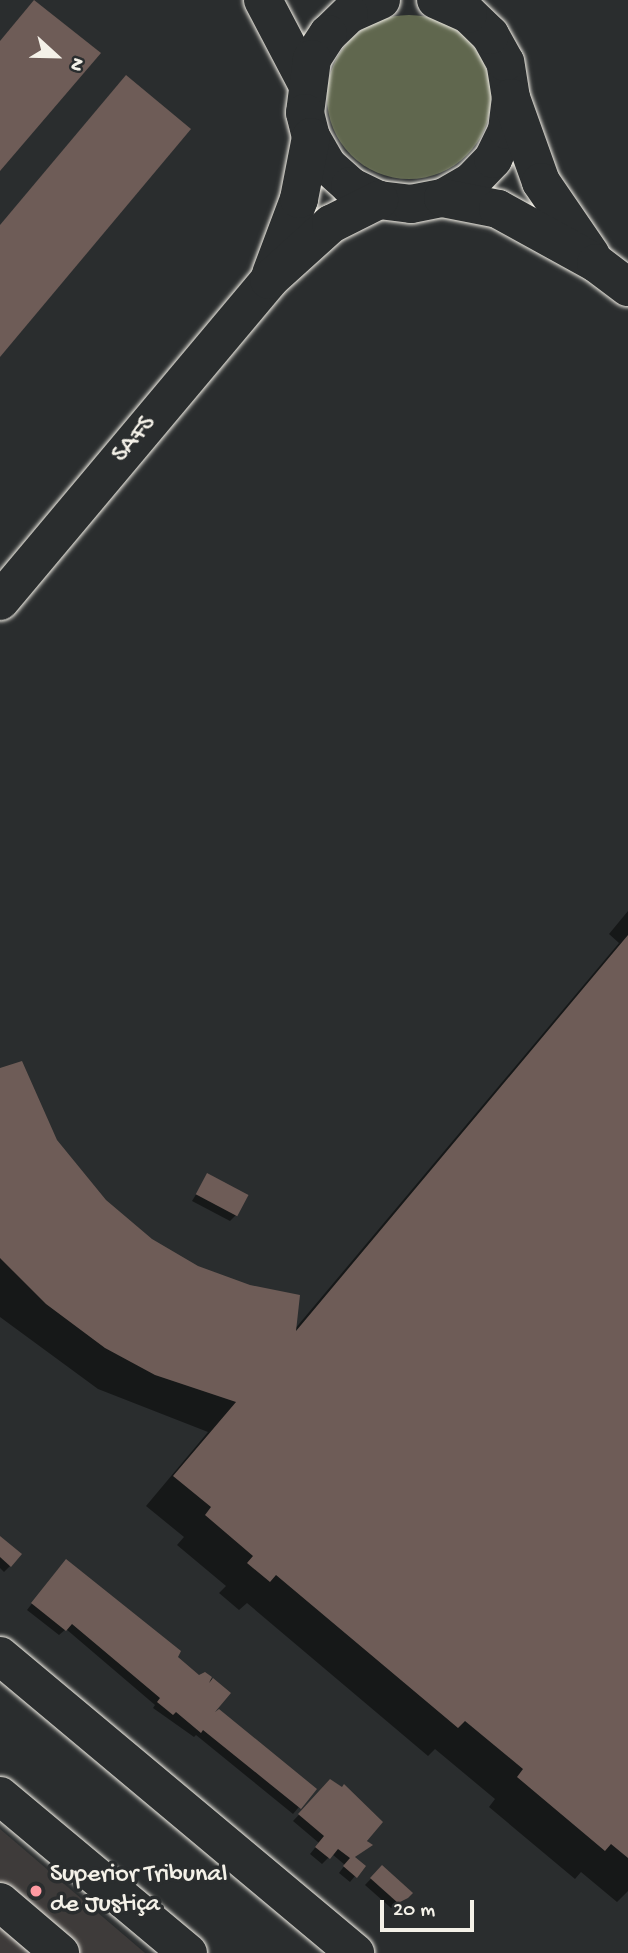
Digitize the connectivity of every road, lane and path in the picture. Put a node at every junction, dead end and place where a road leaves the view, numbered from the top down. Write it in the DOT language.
graph roads {
  1 [pos="264,0"];
  2 [pos="376,0"];
  3 [pos="436,0"];
  4 [pos="306,82"];
  5 [pos="511,98"];
  6 [pos="311,137"];
  7 [pos="443,198"];
  8 [pos="379,200"];
  9 [pos="596,263"];
  10 [pos="269,279"];
  11 [pos="628,287"];
  12 [pos="0,601"];
  13 [pos="0,1656"];
  14 [pos="0,1796"];
  15 [pos="0,1902"];
  16 [pos="60,1953"];
  17 [pos="188,1953"];
  18 [pos="355,1953"];
  1 -- 4 [label="street"];
  2 -- 4 [label="street"];
  3 -- 5 [label="street"];
  4 -- 6 [label="street"];
  5 -- 7 [label="street"];
  5 -- 9 [label="street"];
  6 -- 8 [label="street"];
  6 -- 10 [label="street, SAFS"];
  7 -- 8 [label="street"];
  7 -- 9 [label="street"];
  8 -- 10 [label="street, SAFS"];
  9 -- 11 [label="street"];
  10 -- 12 [label="street, SAFS"];
  13 -- 18 [label="street"];
  14 -- 17 [label="street"];
  15 -- 16 [label="street"];
}
